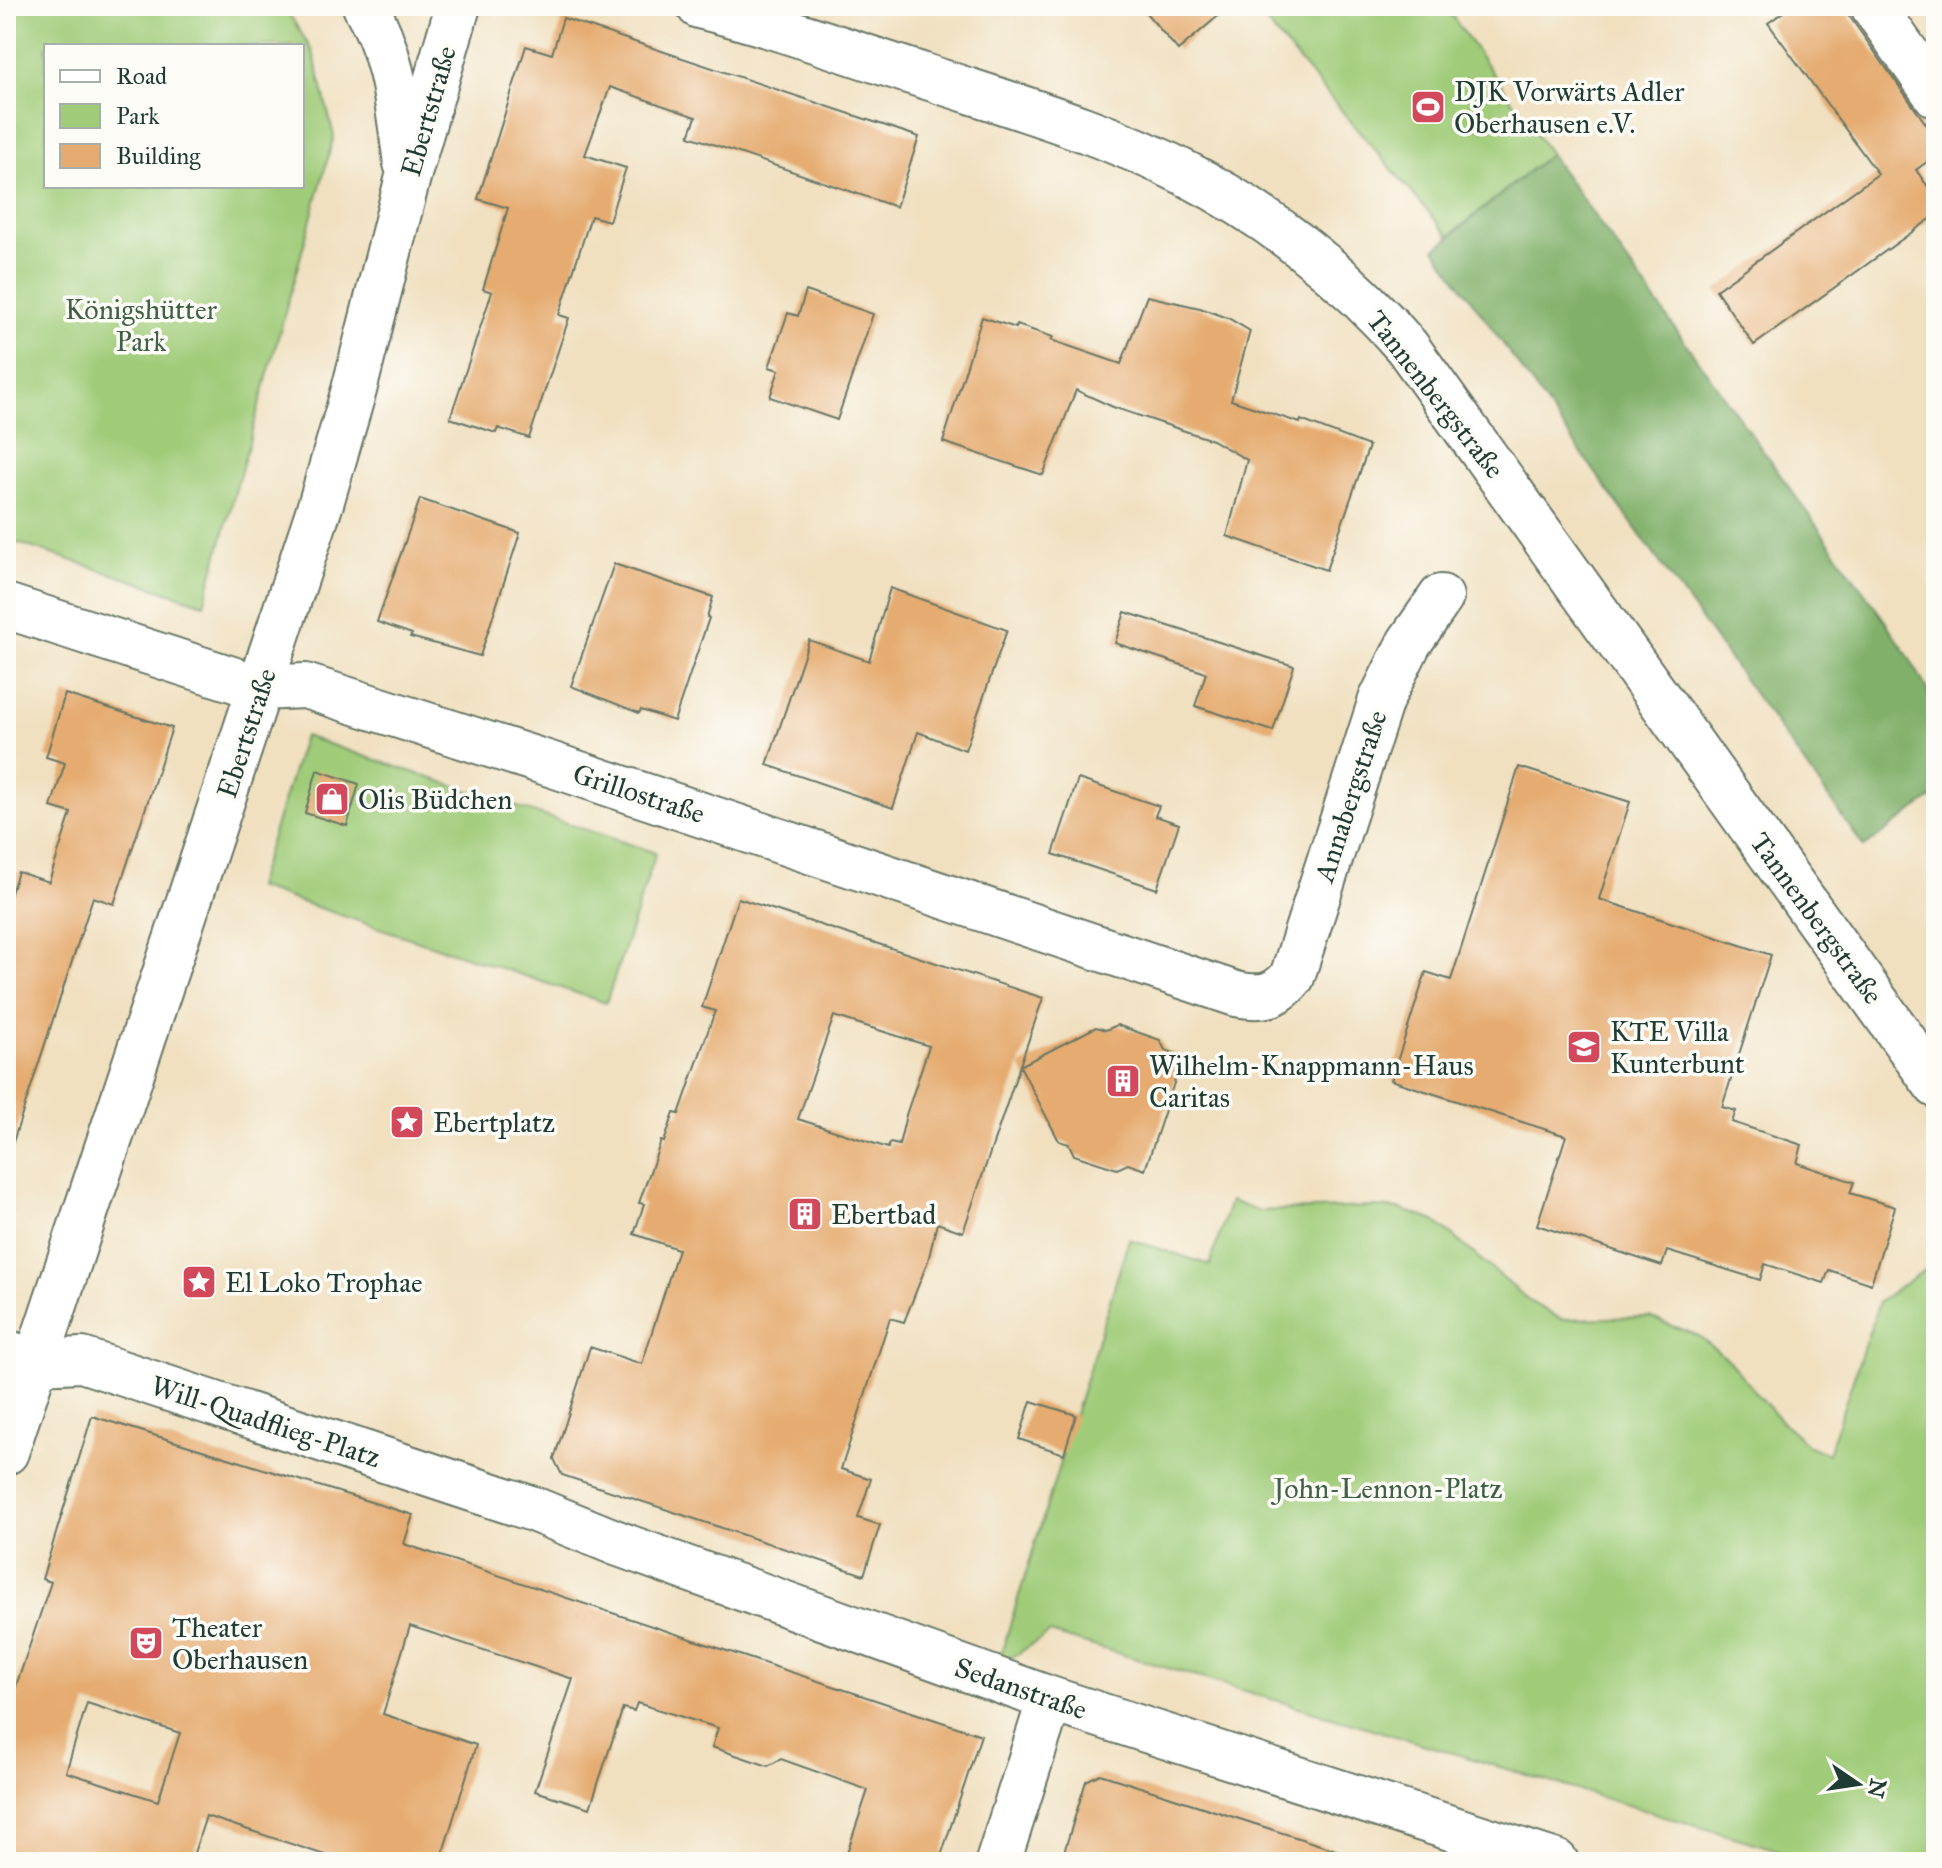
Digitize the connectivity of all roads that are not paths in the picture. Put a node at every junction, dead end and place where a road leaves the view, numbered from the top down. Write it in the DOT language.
graph roads {
  1 [pos="365,6"];
  2 [pos="458,6"];
  3 [pos="699,6"];
  4 [pos="1873,6"];
  5 [pos="740,12"];
  6 [pos="1936,95"];
  7 [pos="408,177"];
  8 [pos="1441,597"];
  9 [pos="6,606"];
  10 [pos="260,688"];
  11 [pos="1269,996"];
  12 [pos="1936,1085"];
  13 [pos="21,1357"];
  14 [pos="6,1452"];
  15 [pos="493,1496"];
  16 [pos="1050,1699"];
  17 [pos="998,1862"];
  18 [pos="1556,1862"];
  1 -- 7 [label="street"];
  2 -- 7 [label="street, Ebertstraße"];
  3 -- 5 [label="street, Tannenbergstraße"];
  4 -- 6 [label="street"];
  5 -- 12 [label="street, Tannenbergstraße"];
  7 -- 10 [label="street, Ebertstraße"];
  8 -- 11 [label="street, Annabergstraße"];
  9 -- 10 [label="street, Grillostraße"];
  10 -- 11 [label="street, Grillostraße"];
  10 -- 13 [label="street, Ebertstraße"];
  13 -- 14 [label="street, Ebertstraße"];
  13 -- 15 [label="street, Will-Quadflieg-Platz"];
  15 -- 16 [label="street, Sedanstraße"];
  16 -- 17 [label="street"];
  16 -- 18 [label="street, Sedanstraße"];
}
